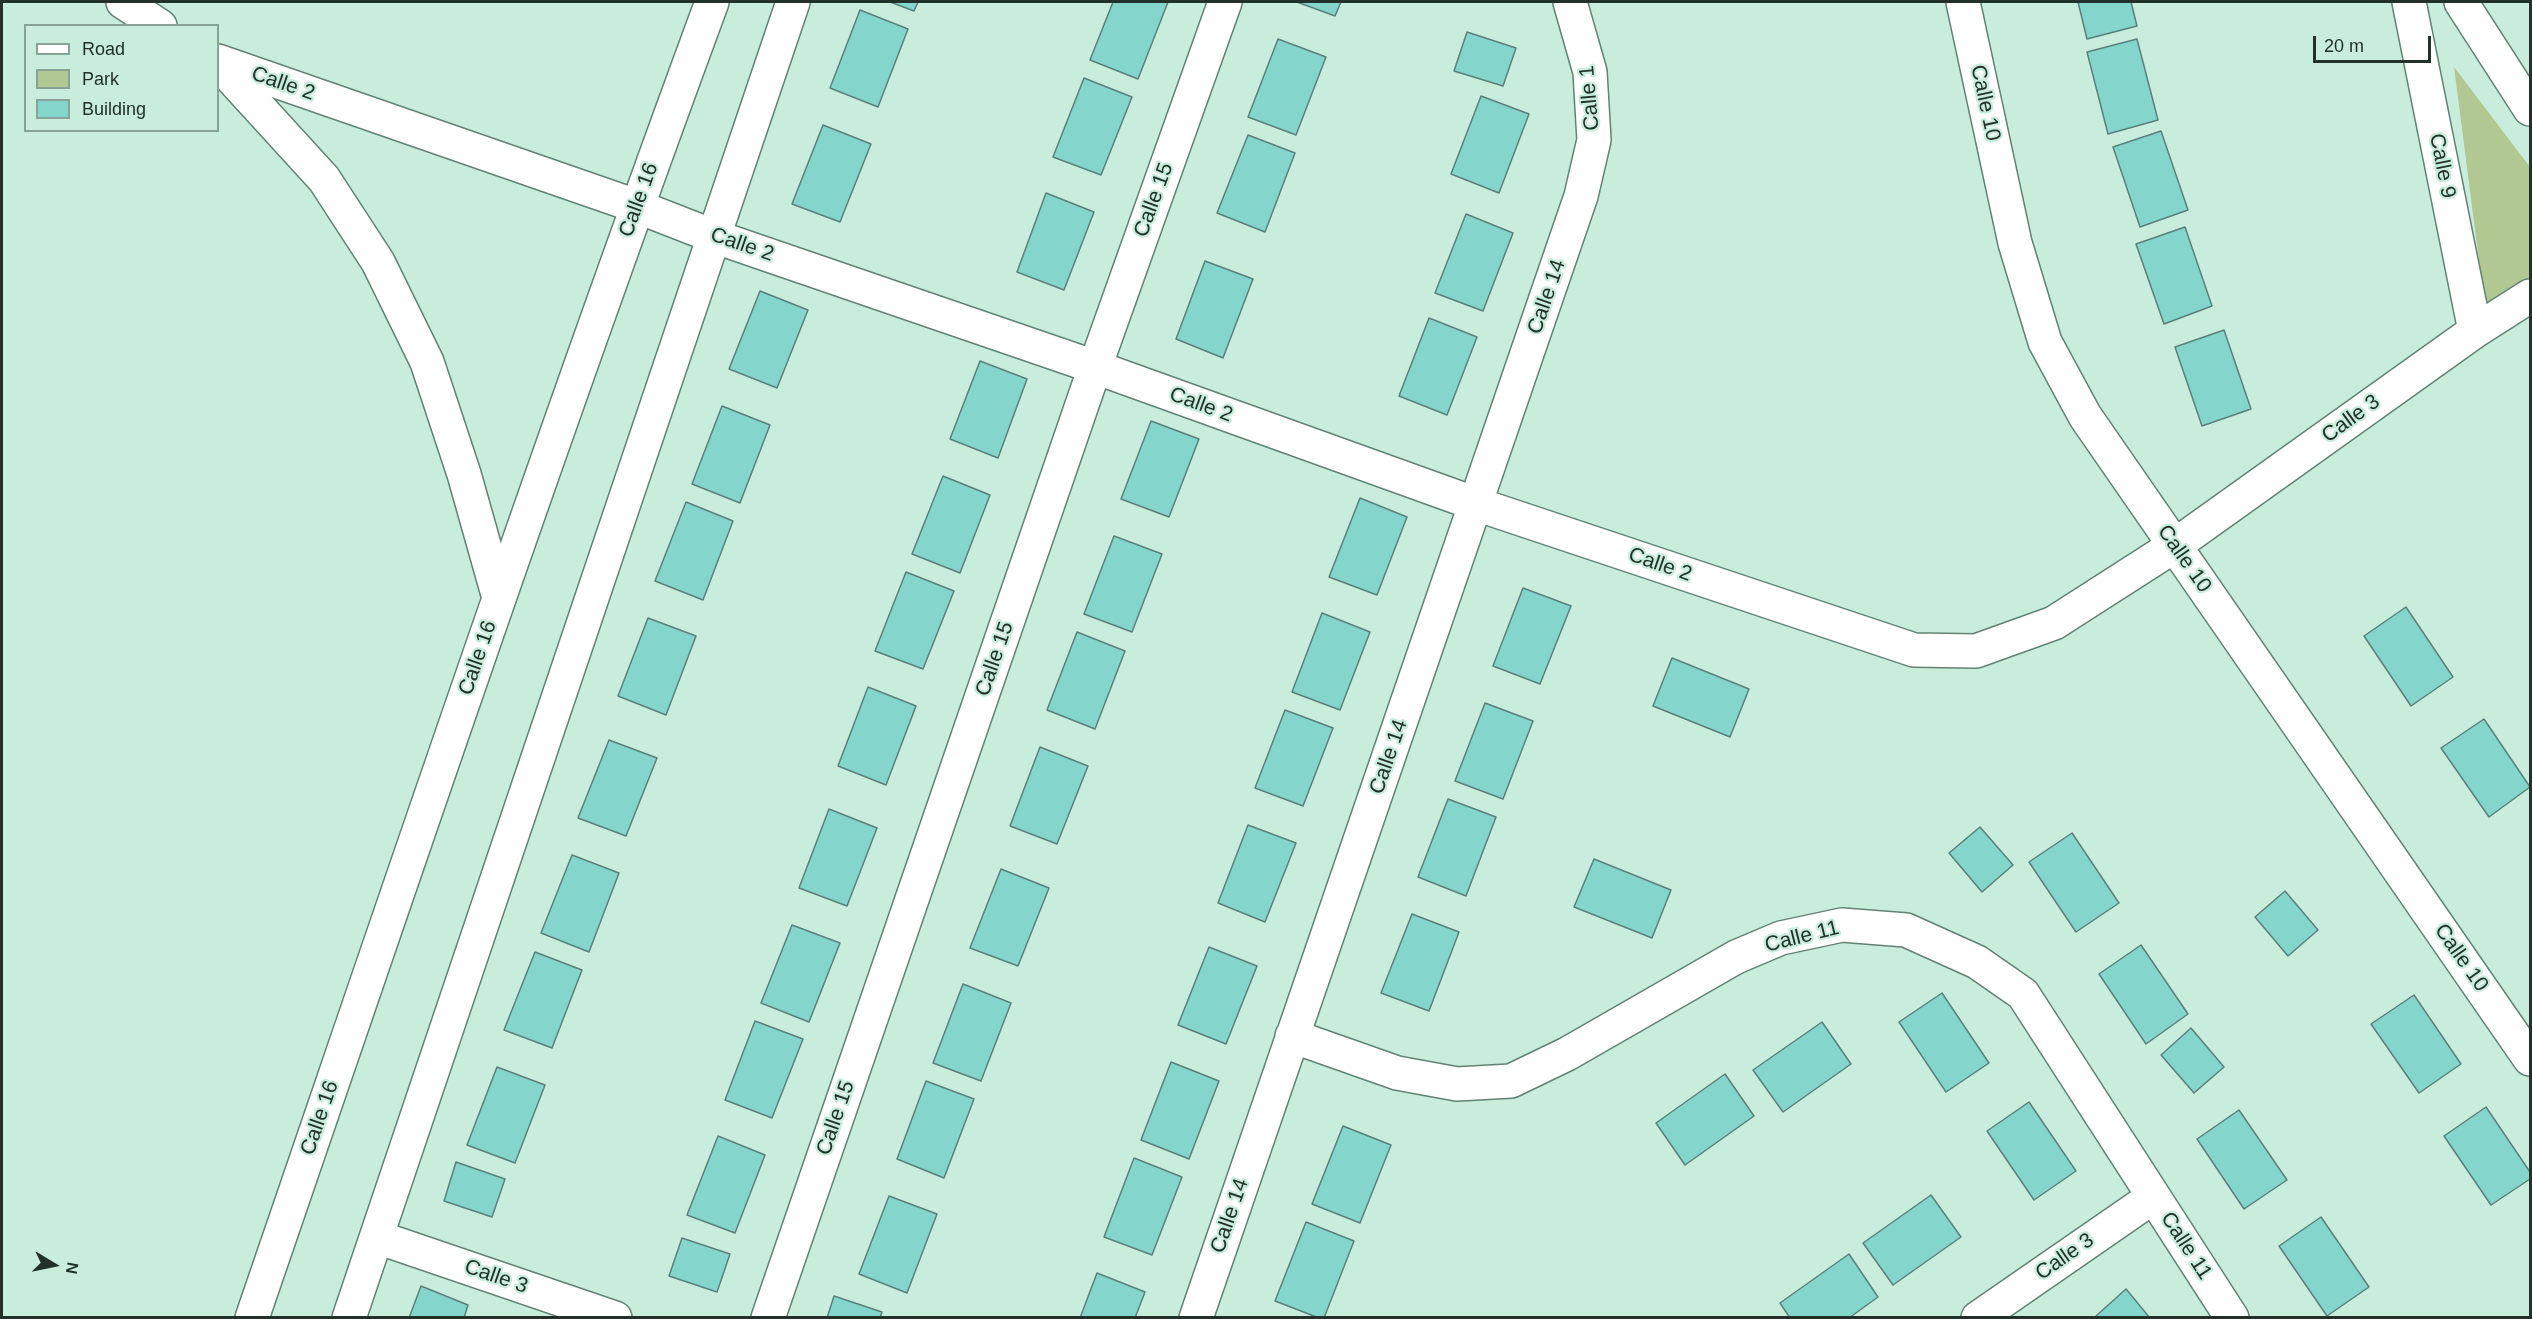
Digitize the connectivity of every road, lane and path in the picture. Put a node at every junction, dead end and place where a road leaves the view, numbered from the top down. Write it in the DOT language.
graph roads {
  1 [pos="123,2"];
  2 [pos="712,2"];
  3 [pos="793,2"];
  4 [pos="1225,2"];
  5 [pos="1570,2"];
  6 [pos="1963,2"];
  7 [pos="2409,2"];
  8 [pos="2461,2"];
  9 [pos="157,24"];
  10 [pos="219,62"];
  11 [pos="219,63"];
  12 [pos="2530,109"];
  13 [pos="1581,196"];
  14 [pos="636,206"];
  15 [pos="714,236"];
  16 [pos="2530,296"];
  17 [pos="2475,331"];
  18 [pos="1095,368"];
  19 [pos="1476,504"];
  20 [pos="2174,546"];
  21 [pos="499,598"];
  22 [pos="1292,1036"];
  23 [pos="2530,1059"];
  24 [pos="2153,1197"];
  25 [pos="377,1237"];
  26 [pos="252,1317"];
  27 [pos="349,1317"];
  28 [pos="615,1317"];
  29 [pos="768,1317"];
  30 [pos="1196,1317"];
  31 [pos="1978,1317"];
  32 [pos="2232,1317"];
  1 -- 9 [label="street"];
  2 -- 14 [label="street, Calle 16"];
  3 -- 15 [label="street"];
  4 -- 18 [label="street, Calle 15"];
  5 -- 13 [label="street, Calle 1"];
  6 -- 20 [label="street, Calle 10"];
  7 -- 17 [label="street, Calle 9"];
  8 -- 12 [label="street"];
  10 -- 14 [label="street, Calle 2"];
  11 -- 21 [label="street, Calle 2"];
  13 -- 19 [label="street, Calle 14"];
  14 -- 15 [label="street, Calle 2"];
  14 -- 21 [label="street, Calle 16"];
  15 -- 18 [label="street, Calle 2"];
  15 -- 25 [label="street"];
  16 -- 17 [label="street, Calle 3"];
  17 -- 20 [label="street, Calle 3"];
  18 -- 19 [label="street, Calle 2"];
  18 -- 29 [label="street, Calle 15"];
  19 -- 20 [label="street, Calle 2"];
  19 -- 22 [label="street, Calle 14"];
  20 -- 23 [label="street, Calle 10"];
  21 -- 26 [label="street, Calle 16"];
  22 -- 24 [label="street, Calle 11"];
  22 -- 30 [label="street, Calle 14"];
  24 -- 31 [label="street, Calle 3"];
  24 -- 32 [label="street, Calle 11"];
  25 -- 27 [label="street"];
  25 -- 28 [label="street, Calle 3"];
}
